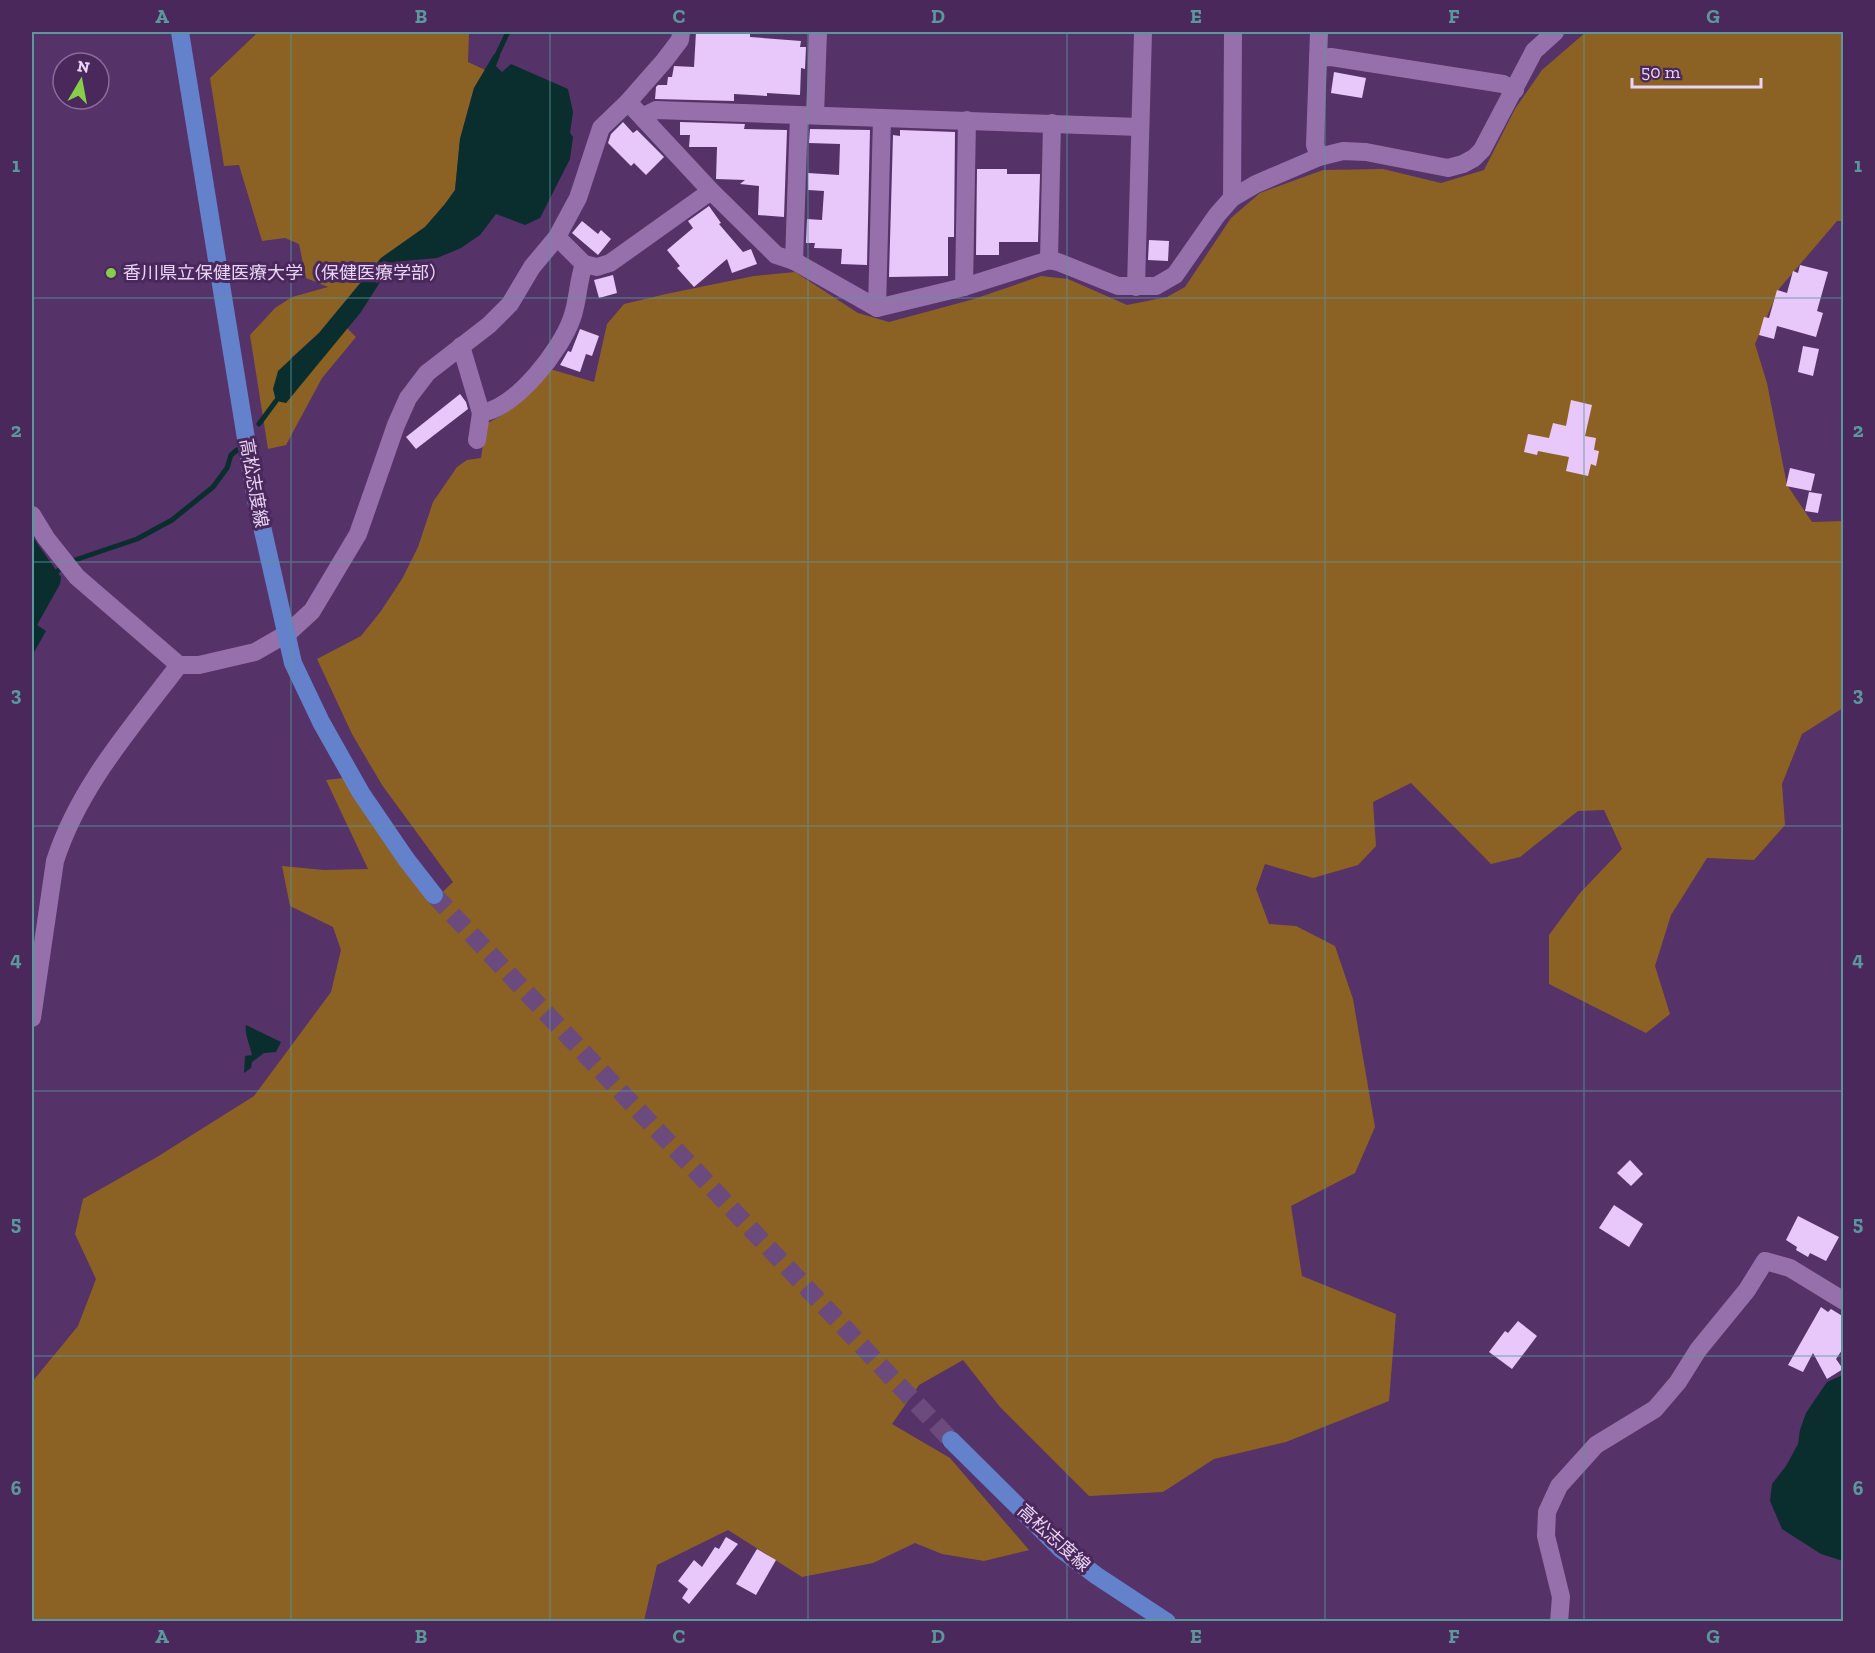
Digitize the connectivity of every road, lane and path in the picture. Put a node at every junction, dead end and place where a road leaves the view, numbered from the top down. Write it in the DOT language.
graph roads {
  1 [pos="180,32"];
  2 [pos="681,32"];
  3 [pos="818,32"];
  4 [pos="1138,32"];
  5 [pos="1143,32"];
  6 [pos="1233,32"];
  7 [pos="1319,32"];
  8 [pos="1555,32"];
  9 [pos="1318,58"];
  10 [pos="1515,90"];
  11 [pos="628,102"];
  12 [pos="807,115"];
  13 [pos="642,117"];
  14 [pos="882,118"];
  15 [pos="967,120"];
  16 [pos="1052,123"];
  17 [pos="1140,126"];
  18 [pos="1318,157"];
  19 [pos="711,191"];
  20 [pos="1232,198"];
  21 [pos="558,237"];
  22 [pos="1049,260"];
  23 [pos="794,261"];
  24 [pos="584,264"];
  25 [pos="964,287"];
  26 [pos="1136,287"];
  27 [pos="876,308"];
  28 [pos="461,346"];
  29 [pos="481,413"];
  30 [pos="477,440"];
  31 [pos="32,515"];
  32 [pos="288,633"];
  33 [pos="179,665"];
  34 [pos="434,895"];
  35 [pos="32,1018"];
  36 [pos="1844,1301"];
  37 [pos="951,1440"];
  38 [pos="1167,1622"];
  39 [pos="1559,1622"];
  1 -- 32 [label="main road, 高松志度線"];
  2 -- 11 [label="street"];
  3 -- 12 [label="street"];
  4 -- 5 [label="street"];
  5 -- 17 [label="street"];
  6 -- 20 [label="street"];
  7 -- 9 [label="street"];
  8 -- 10 [label="street"];
  9 -- 10 [label="street"];
  9 -- 18 [label="street"];
  10 -- 18 [label="street"];
  11 -- 13 [label="street"];
  11 -- 21 [label="street"];
  12 -- 13 [label="street"];
  12 -- 14 [label="street"];
  12 -- 23 [label="street"];
  13 -- 19 [label="street"];
  14 -- 15 [label="street"];
  14 -- 27 [label="street"];
  15 -- 16 [label="street"];
  15 -- 25 [label="street"];
  16 -- 17 [label="street"];
  16 -- 22 [label="street"];
  17 -- 26 [label="street"];
  18 -- 20 [label="street"];
  19 -- 23 [label="street"];
  19 -- 24 [label="street"];
  20 -- 26 [label="street"];
  21 -- 24 [label="street"];
  21 -- 28 [label="street"];
  22 -- 25 [label="street"];
  22 -- 26 [label="street"];
  23 -- 27 [label="street"];
  24 -- 29 [label="street"];
  25 -- 27 [label="street"];
  28 -- 29 [label="street"];
  28 -- 32 [label="street"];
  29 -- 30 [label="street"];
  31 -- 33 [label="street"];
  32 -- 33 [label="street"];
  32 -- 34 [label="main road, 高松志度線"];
  33 -- 35 [label="street"];
  36 -- 39 [label="street"];
  37 -- 38 [label="main road, 高松志度線"];
}
